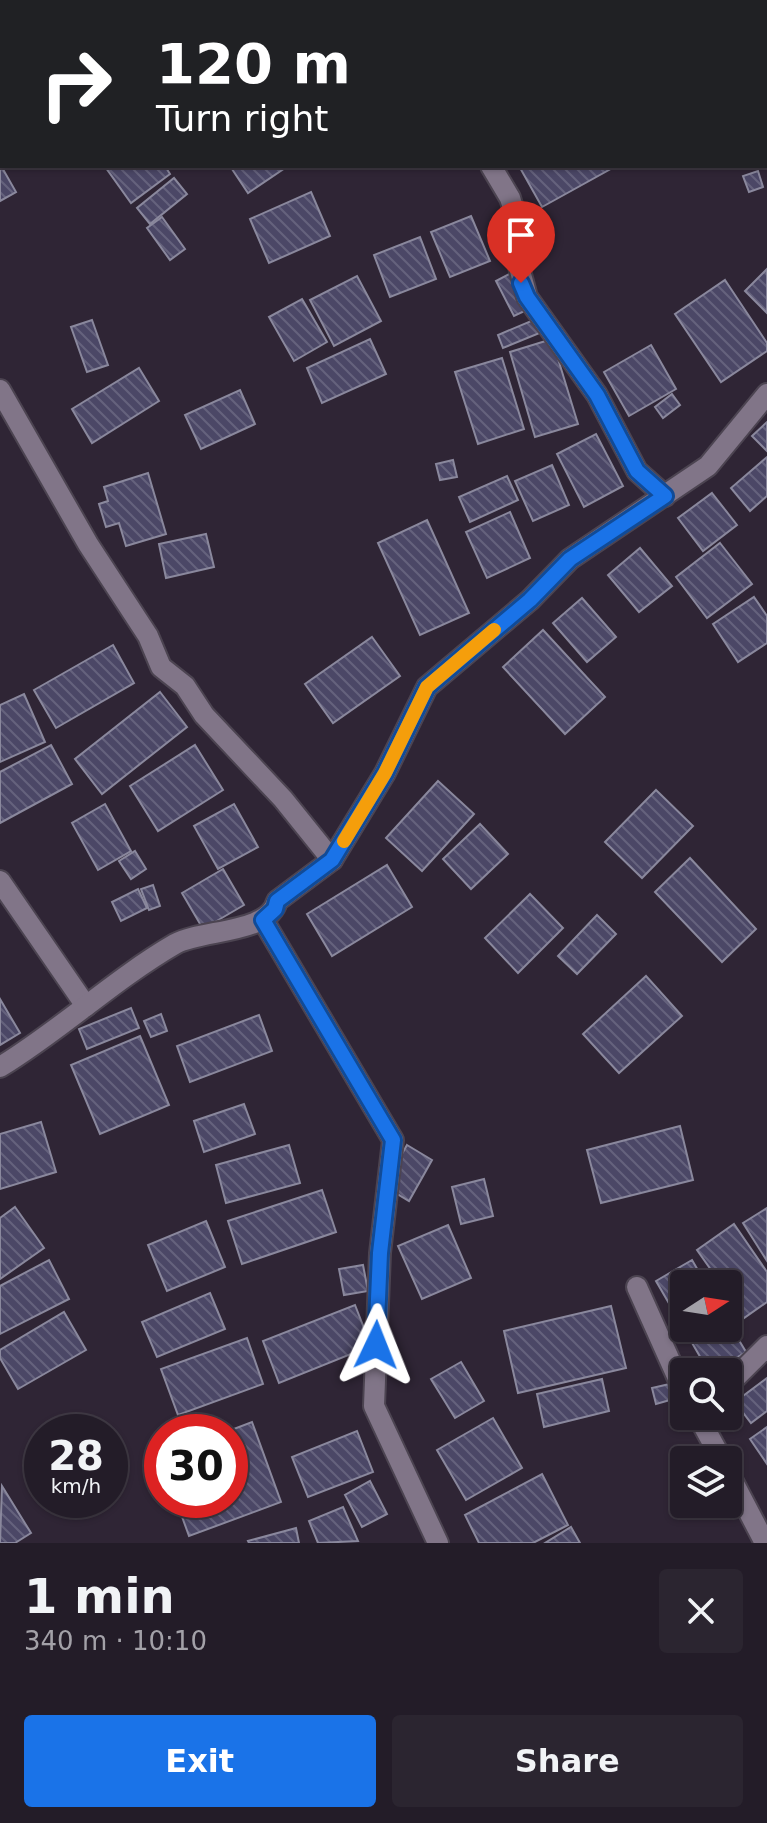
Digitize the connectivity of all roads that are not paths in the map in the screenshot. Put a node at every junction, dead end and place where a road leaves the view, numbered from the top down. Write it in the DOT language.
graph roads {
  1 [pos="492,168"];
  2 [pos="0,390"];
  3 [pos="767,394"];
  4 [pos="665,496"];
  5 [pos="332,860"];
  6 [pos="0,881"];
  7 [pos="263,920"];
  8 [pos="86,1006"];
  9 [pos="0,1067"];
  10 [pos="637,1287"];
  11 [pos="767,1346"];
  12 [pos="670,1361"];
  13 [pos="742,1371"];
  14 [pos="742,1499"];
  15 [pos="438,1543"];
  16 [pos="765,1543"];
  1 -- 4 [label="street"];
  2 -- 5 [label="street"];
  3 -- 4 [label="street"];
  4 -- 5 [label="street"];
  5 -- 7 [label="street"];
  6 -- 8 [label="street"];
  7 -- 8 [label="street"];
  7 -- 15 [label="street"];
  8 -- 9 [label="street"];
  10 -- 12 [label="street"];
  11 -- 13 [label="street"];
  14 -- 16 [label="street"];
}
